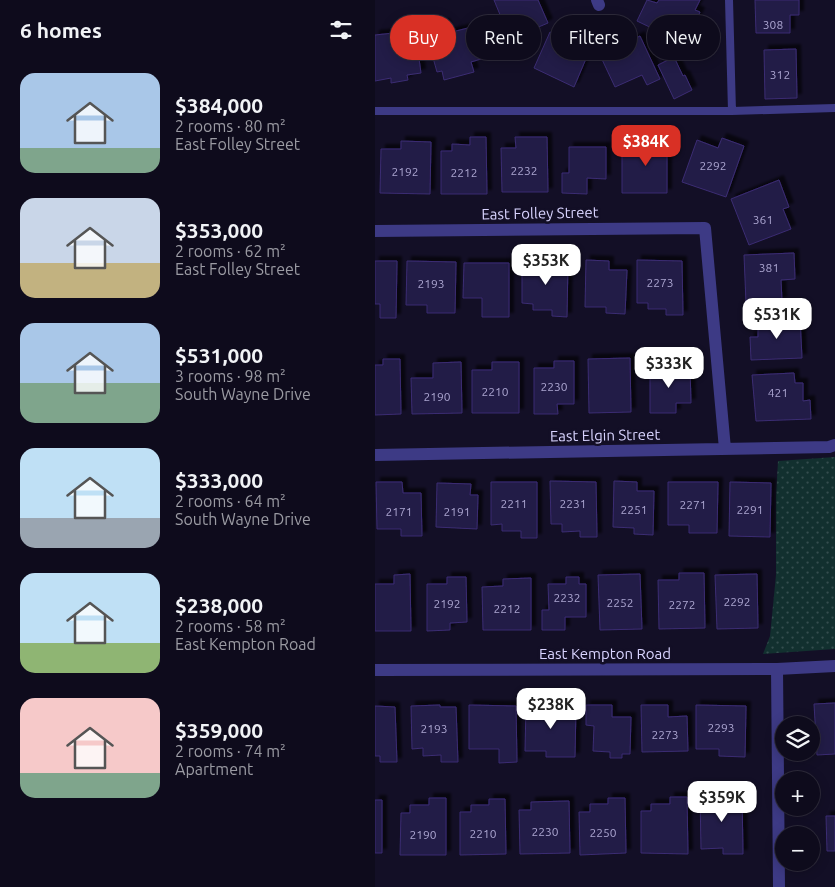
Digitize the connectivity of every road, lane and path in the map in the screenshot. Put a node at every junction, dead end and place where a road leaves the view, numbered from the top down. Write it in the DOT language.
graph roads {
  1 [pos="729,0"];
  2 [pos="835,108"];
  3 [pos="375,111"];
  4 [pos="732,111"];
  5 [pos="375,231"];
  6 [pos="835,445"];
  7 [pos="725,449"];
  8 [pos="375,455"];
  9 [pos="835,666"];
  10 [pos="777,669"];
  11 [pos="375,670"];
  12 [pos="779,887"];
  1 -- 4 [label="lane"];
  2 -- 4 [label="lane"];
  3 -- 4 [label="lane"];
  5 -- 7 [label="street, East Folley Street"];
  6 -- 7 [label="street, East Elgin Street"];
  7 -- 8 [label="street, East Elgin Street"];
  9 -- 10 [label="street, East Kempton Road"];
  10 -- 11 [label="street, East Kempton Road"];
  10 -- 12 [label="street"];
}
